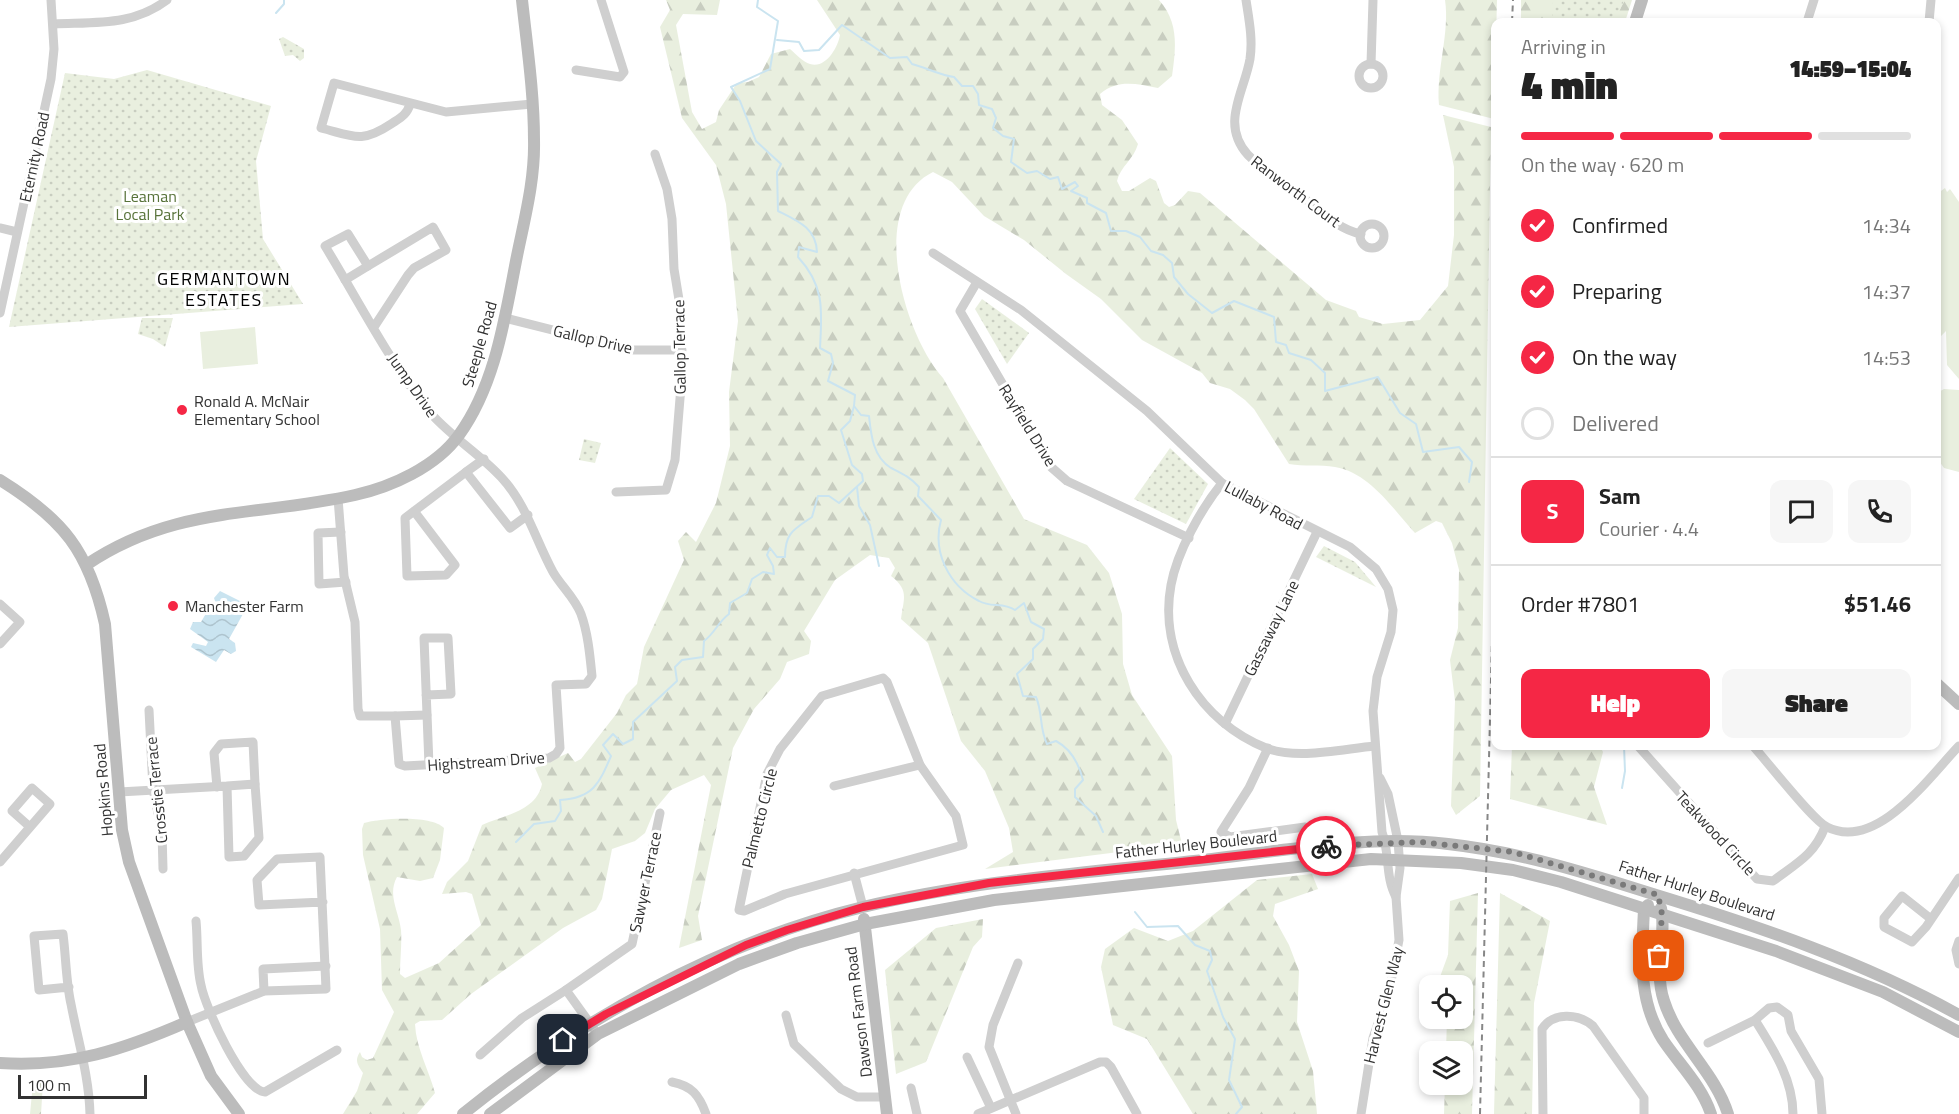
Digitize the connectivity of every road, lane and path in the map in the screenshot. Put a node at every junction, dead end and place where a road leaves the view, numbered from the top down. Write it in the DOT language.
graph roads {
  1 [pos="51,0"];
  2 [pos="167,0"];
  3 [pos="522,0"];
  4 [pos="601,0"];
  5 [pos="1246,0"];
  6 [pos="1373,0"];
  7 [pos="1642,0"];
  8 [pos="1814,0"];
  9 [pos="1931,0"];
  10 [pos="1636,18"];
  11 [pos="1808,18"];
  12 [pos="1929,18"];
  13 [pos="54,24"];
  14 [pos="1371,64"];
  15 [pos="576,70"];
  16 [pos="410,104"];
  17 [pos="532,104"];
  18 [pos="655,154"];
  19 [pos="0,228"];
  20 [pos="17,232"];
  21 [pos="1361,234"];
  22 [pos="933,253"];
  23 [pos="368,266"];
  24 [pos="345,280"];
  25 [pos="977,282"];
  26 [pos="0,313"];
  27 [pos="505,318"];
  28 [pos="374,327"];
  29 [pos="682,350"];
  30 [pos="458,437"];
  31 [pos="484,459"];
  32 [pos="466,472"];
  33 [pos="0,480"];
  34 [pos="1221,483"];
  35 [pos="616,492"];
  36 [pos="338,498"];
  37 [pos="414,511"];
  38 [pos="528,515"];
  39 [pos="341,532"];
  40 [pos="1317,532"];
  41 [pos="1189,538"];
  42 [pos="86,565"];
  43 [pos="346,582"];
  44 [pos="0,604"];
  45 [pos="0,644"];
  46 [pos="1941,688"];
  47 [pos="426,695"];
  48 [pos="1959,704"];
  49 [pos="149,710"];
  50 [pos="427,715"];
  51 [pos="395,716"];
  52 [pos="1225,724"];
  53 [pos="1375,746"];
  54 [pos="1959,746"];
  55 [pos="1268,748"];
  56 [pos="1642,750"];
  57 [pos="1757,750"];
  58 [pos="429,765"];
  59 [pos="920,765"];
  60 [pos="1380,778"];
  61 [pos="255,784"];
  62 [pos="834,786"];
  63 [pos="222,787"];
  64 [pos="153,789"];
  65 [pos="119,792"];
  66 [pos="660,813"];
  67 [pos="30,827"];
  68 [pos="1305,827"];
  69 [pos="1825,827"];
  70 [pos="1392,841"];
  71 [pos="1394,859"];
  72 [pos="0,862"];
  73 [pos="164,869"];
  74 [pos="854,873"];
  75 [pos="1959,878"];
  76 [pos="1658,895"];
  77 [pos="323,902"];
  78 [pos="863,907"];
  79 [pos="1644,909"];
  80 [pos="1662,914"];
  81 [pos="1931,920"];
  82 [pos="196,921"];
  83 [pos="865,924"];
  84 [pos="1959,941"];
  85 [pos="1018,963"];
  86 [pos="1959,963"];
  87 [pos="326,966"];
  88 [pos="69,987"];
  89 [pos="566,990"];
  90 [pos="264,991"];
  91 [pos="212,1012"];
  92 [pos="786,1015"];
  93 [pos="1959,1015"];
  94 [pos="1755,1020"];
  95 [pos="187,1022"];
  96 [pos="589,1023"];
  97 [pos="1959,1032"];
  98 [pos="598,1034"];
  99 [pos="1708,1042"];
  100 [pos="337,1050"];
  101 [pos="480,1055"];
  102 [pos="967,1057"];
  103 [pos="84,1058"];
  104 [pos="0,1063"];
  105 [pos="672,1082"];
  106 [pos="911,1088"];
  107 [pos="885,1097"];
  108 [pos="1011,1102"];
  109 [pos="991,1108"];
  110 [pos="90,1114"];
  111 [pos="239,1114"];
  112 [pos="463,1114"];
  113 [pos="490,1114"];
  114 [pos="706,1114"];
  115 [pos="887,1114"];
  116 [pos="917,1114"];
  117 [pos="978,1114"];
  118 [pos="1016,1114"];
  119 [pos="1137,1114"];
  120 [pos="1361,1114"];
  121 [pos="1543,1114"];
  122 [pos="1644,1114"];
  123 [pos="1711,1114"];
  124 [pos="1728,1114"];
  125 [pos="1793,1114"];
  126 [pos="1822,1114"];
  1 -- 13 [label="street, Eternity Road"];
  2 -- 13 [label="street"];
  3 -- 17 [label="main road, Steeple Road"];
  4 -- 15 [label="street"];
  5 -- 21 [label="street, Ranworth Court"];
  6 -- 14 [label="street"];
  7 -- 10 [label="main road"];
  8 -- 11 [label="street"];
  9 -- 12 [label="street"];
  13 -- 20 [label="street, Eternity Road"];
  16 -- 16 [label="street"];
  16 -- 17 [label="street"];
  17 -- 27 [label="main road, Steeple Road"];
  18 -- 29 [label="street, Gallop Terrace"];
  19 -- 20 [label="street"];
  20 -- 26 [label="street, Eternity Road"];
  22 -- 25 [label="street, Lullaby Road"];
  23 -- 24 [label="street"];
  23 -- 24 [label="street, Jump Drive"];
  23 -- 28 [label="street"];
  24 -- 28 [label="street, Jump Drive"];
  25 -- 34 [label="street, Lullaby Road"];
  25 -- 41 [label="street, Rayfield Drive"];
  27 -- 29 [label="street, Gallop Drive"];
  27 -- 30 [label="main road, Steeple Road"];
  28 -- 30 [label="street, Jump Drive"];
  29 -- 35 [label="street, Gallop Terrace"];
  30 -- 31 [label="street, Highstream Drive"];
  30 -- 36 [label="main road, Steeple Road"];
  31 -- 32 [label="street"];
  31 -- 38 [label="street, Highstream Drive"];
  32 -- 37 [label="street"];
  32 -- 38 [label="street"];
  33 -- 42 [label="main road, Hopkins Road"];
  34 -- 40 [label="street, Lullaby Road"];
  34 -- 41 [label="street"];
  36 -- 39 [label="street"];
  36 -- 42 [label="main road, Steeple Road"];
  37 -- 37 [label="street"];
  38 -- 58 [label="street, Highstream Drive"];
  39 -- 43 [label="street"];
  39 -- 43 [label="street"];
  40 -- 52 [label="street, Gassaway Lane"];
  40 -- 53 [label="street, Lullaby Road"];
  41 -- 52 [label="street"];
  42 -- 65 [label="main road, Hopkins Road"];
  43 -- 51 [label="street"];
  44 -- 45 [label="street"];
  46 -- 48 [label="main road"];
  47 -- 47 [label="street"];
  47 -- 50 [label="street"];
  49 -- 64 [label="street, Crosstie Terrace"];
  50 -- 51 [label="street"];
  50 -- 58 [label="street"];
  51 -- 58 [label="street, Highstream Drive"];
  52 -- 55 [label="street"];
  53 -- 55 [label="street"];
  53 -- 60 [label="street, Lullaby Road"];
  54 -- 69 [label="street"];
  55 -- 68 [label="street"];
  56 -- 69 [label="street, Teakwood Circle"];
  57 -- 69 [label="street"];
  59 -- 62 [label="street"];
  59 -- 74 [label="street, Palmetto Circle"];
  59 -- 74 [label="street, Palmetto Circle"];
  60 -- 70 [label="street, Lullaby Road"];
  60 -- 70 [label="street, Lullaby Road"];
  61 -- 63 [label="street"];
  61 -- 63 [label="street"];
  61 -- 63 [label="street"];
  63 -- 64 [label="street"];
  64 -- 65 [label="street"];
  64 -- 73 [label="street, Crosstie Terrace"];
  65 -- 95 [label="main road, Hopkins Road"];
  66 -- 89 [label="street, Sawyer Terrace"];
  67 -- 72 [label="street"];
  70 -- 71 [label="street, Harvest Glen Way"];
  70 -- 76 [label="main road, Father Hurley Boulevard"];
  70 -- 78 [label="main road, Father Hurley Boulevard"];
  71 -- 79 [label="main road, Father Hurley Boulevard"];
  71 -- 83 [label="main road, Father Hurley Boulevard"];
  71 -- 120 [label="street, Harvest Glen Way"];
  74 -- 78 [label="street"];
  75 -- 81 [label="street"];
  76 -- 79 [label="main road"];
  76 -- 80 [label="main road"];
  76 -- 93 [label="main road, Father Hurley Boulevard"];
  77 -- 77 [label="street"];
  77 -- 87 [label="street"];
  78 -- 83 [label="main road, Dawson Farm Road"];
  78 -- 96 [label="main road, Father Hurley Boulevard"];
  79 -- 80 [label="main road, Father Hurley Boulevard"];
  79 -- 123 [label="main road"];
  80 -- 97 [label="main road, Father Hurley Boulevard"];
  80 -- 124 [label="main road"];
  81 -- 81 [label="street"];
  82 -- 91 [label="street"];
  83 -- 98 [label="main road, Father Hurley Boulevard"];
  83 -- 107 [label="main road, Dawson Farm Road"];
  84 -- 86 [label="street"];
  85 -- 108 [label="street"];
  87 -- 90 [label="street"];
  87 -- 90 [label="street"];
  88 -- 88 [label="street"];
  88 -- 103 [label="street"];
  89 -- 96 [label="street"];
  89 -- 101 [label="street, Sawyer Terrace"];
  90 -- 91 [label="street"];
  91 -- 95 [label="street"];
  91 -- 100 [label="street"];
  92 -- 107 [label="street"];
  94 -- 99 [label="street"];
  94 -- 125 [label="street"];
  94 -- 126 [label="street"];
  95 -- 103 [label="main road"];
  95 -- 111 [label="main road, Hopkins Road"];
  96 -- 98 [label="street"];
  96 -- 112 [label="main road, Father Hurley Boulevard"];
  98 -- 113 [label="main road, Father Hurley Boulevard"];
  102 -- 109 [label="street"];
  103 -- 104 [label="main road"];
  103 -- 110 [label="street"];
  105 -- 114 [label="street"];
  106 -- 116 [label="street"];
  107 -- 115 [label="main road, Dawson Farm Road"];
  108 -- 109 [label="street"];
  108 -- 118 [label="street"];
  108 -- 119 [label="street"];
  109 -- 117 [label="street"];
  121 -- 122 [label="street"];
}
